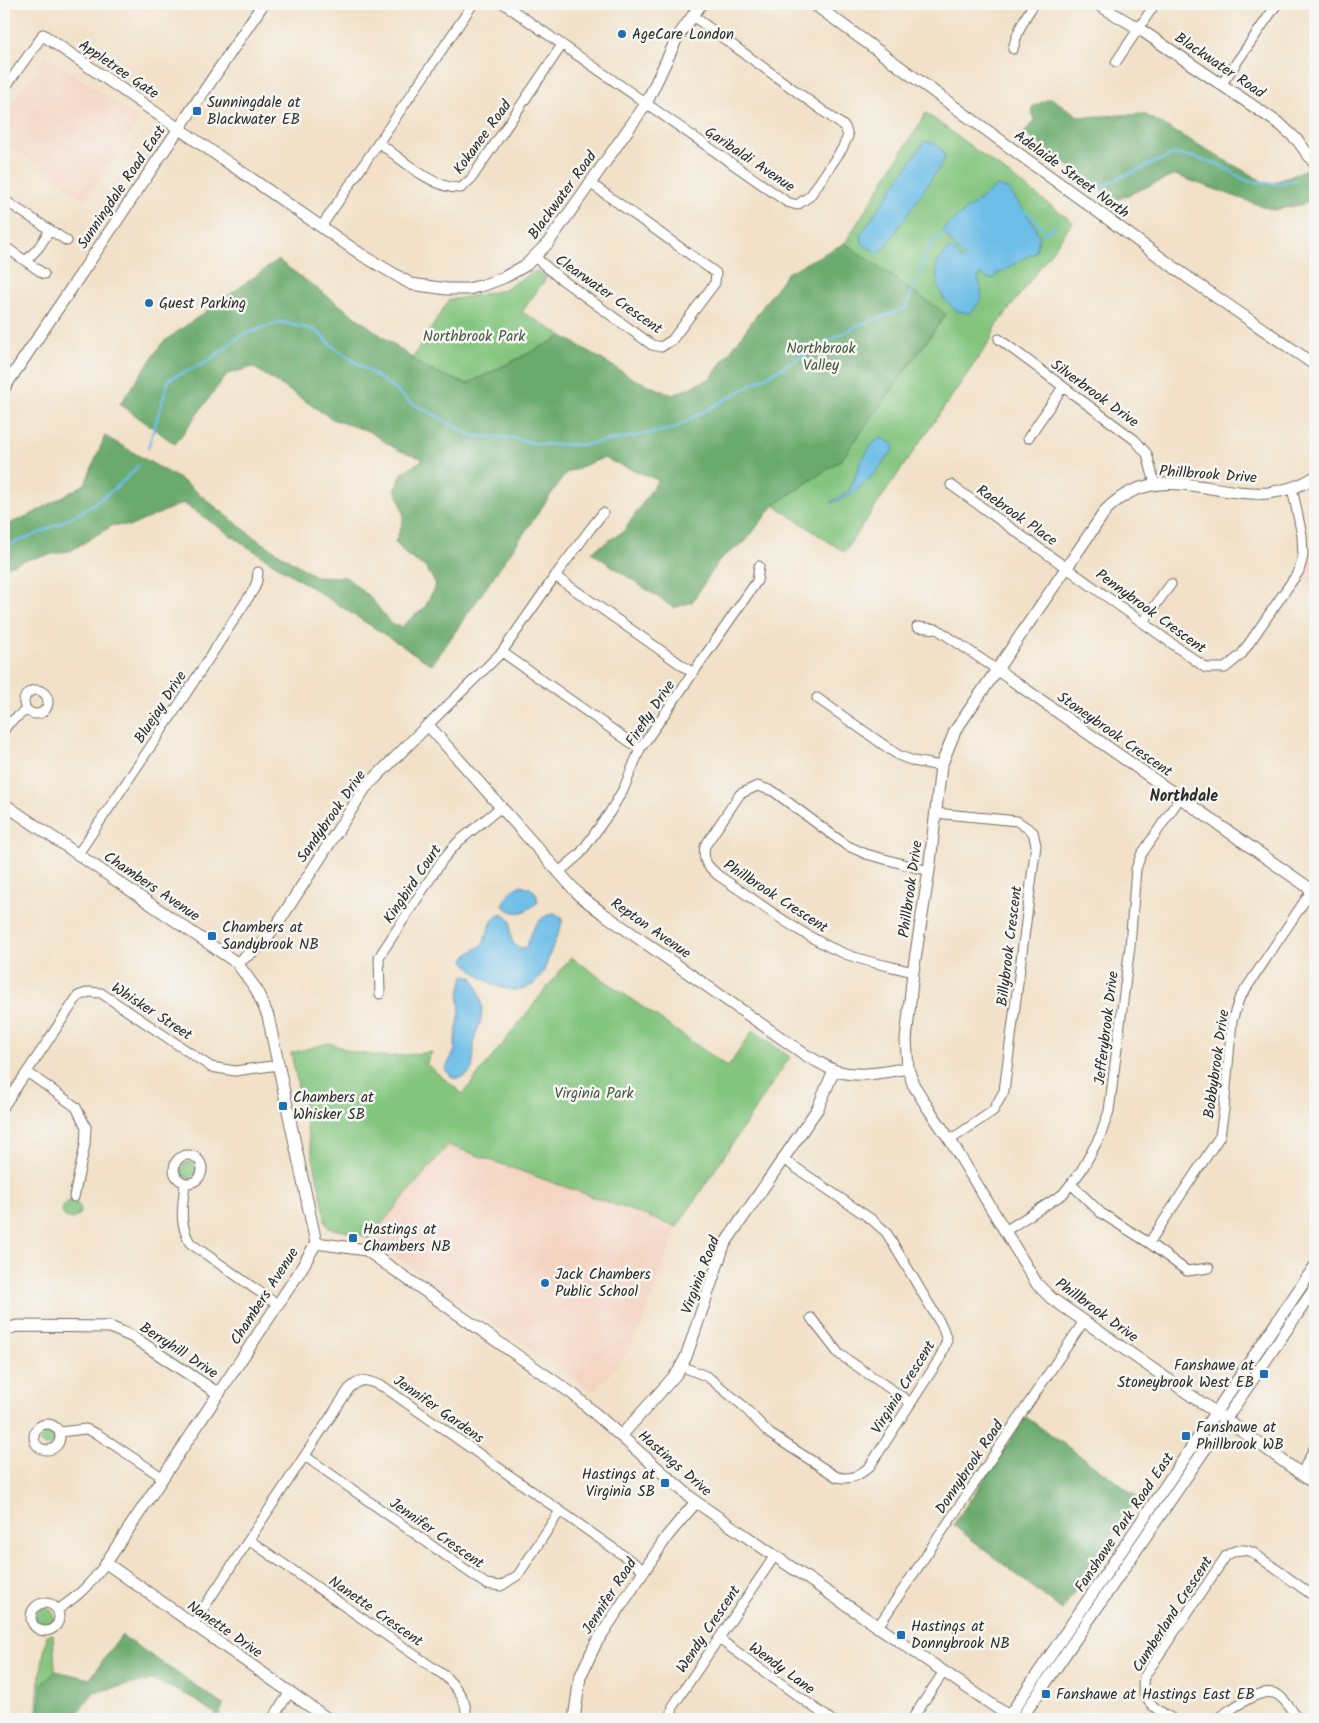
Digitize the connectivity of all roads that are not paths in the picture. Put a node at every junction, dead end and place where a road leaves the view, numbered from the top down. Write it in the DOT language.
graph roads {
  1 [pos="263,4"];
  2 [pos="473,4"];
  3 [pos="504,4"];
  4 [pos="701,4"];
  5 [pos="814,4"];
  6 [pos="1034,4"];
  7 [pos="1097,4"];
  8 [pos="1155,4"];
  9 [pos="1277,4"];
  10 [pos="693,16"];
  11 [pos="1138,28"];
  12 [pos="43,35"];
  13 [pos="562,45"];
  14 [pos="1013,49"];
  15 [pos="1116,62"];
  16 [pos="1221,85"];
  17 [pos="4,89"];
  18 [pos="646,104"];
  19 [pos="179,128"];
  20 [pos="378,142"];
  21 [pos="1315,164"];
  22 [pos="590,183"];
  23 [pos="4,200"];
  24 [pos="321,227"];
  25 [pos="50,230"];
  26 [pos="67,241"];
  27 [pos="4,246"];
  28 [pos="535,257"];
  29 [pos="26,261"];
  30 [pos="44,274"];
  31 [pos="999,339"];
  32 [pos="1315,365"];
  33 [pos="1063,387"];
  34 [pos="4,388"];
  35 [pos="1028,438"];
  36 [pos="1315,477"];
  37 [pos="1155,484"];
  38 [pos="951,485"];
  39 [pos="1292,488"];
  40 [pos="603,514"];
  41 [pos="759,566"];
  42 [pos="1066,567"];
  43 [pos="258,572"];
  44 [pos="555,576"];
  45 [pos="1171,584"];
  46 [pos="1143,622"];
  47 [pos="918,627"];
  48 [pos="502,652"];
  49 [pos="996,669"];
  50 [pos="693,673"];
  51 [pos="817,698"];
  52 [pos="26,710"];
  53 [pos="428,725"];
  54 [pos="4,730"];
  55 [pos="640,748"];
  56 [pos="941,766"];
  57 [pos="1180,798"];
  58 [pos="4,804"];
  59 [pos="501,807"];
  60 [pos="935,813"];
  61 [pos="78,854"];
  62 [pos="929,871"];
  63 [pos="559,872"];
  64 [pos="1314,891"];
  65 [pos="237,963"];
  66 [pos="913,972"];
  67 [pos="380,994"];
  68 [pos="279,1065"];
  69 [pos="908,1068"];
  70 [pos="834,1070"];
  71 [pos="27,1072"];
  72 [pos="4,1106"];
  73 [pos="950,1140"];
  74 [pos="783,1159"];
  75 [pos="185,1183"];
  76 [pos="1071,1184"];
  77 [pos="74,1197"];
  78 [pos="1005,1231"];
  79 [pos="1149,1242"];
  80 [pos="316,1243"];
  81 [pos="1315,1266"];
  82 [pos="1209,1268"];
  83 [pos="1315,1288"];
  84 [pos="278,1305"];
  85 [pos="811,1318"];
  86 [pos="1084,1321"];
  87 [pos="4,1330"];
  88 [pos="681,1366"];
  89 [pos="218,1394"];
  90 [pos="911,1403"];
  91 [pos="1221,1416"];
  92 [pos="59,1432"];
  93 [pos="621,1436"];
  94 [pos="1315,1447"];
  95 [pos="305,1456"];
  96 [pos="1300,1474"];
  97 [pos="162,1477"];
  98 [pos="1315,1484"];
  99 [pos="696,1502"];
  100 [pos="560,1511"];
  101 [pos="249,1540"];
  102 [pos="774,1557"];
  103 [pos="106,1563"];
  104 [pos="644,1570"];
  105 [pos="1315,1597"];
  106 [pos="56,1610"];
  107 [pos="193,1624"];
  108 [pos="877,1628"];
  109 [pos="719,1639"];
  110 [pos="943,1673"];
  111 [pos="290,1692"];
  112 [pos="1009,1718"];
  113 [pos="272,1719"];
  114 [pos="328,1719"];
  115 [pos="466,1719"];
  116 [pos="574,1719"];
  117 [pos="671,1719"];
  118 [pos="830,1719"];
  119 [pos="912,1719"];
  120 [pos="1021,1719"];
  121 [pos="1173,1719"];
  122 [pos="1216,1719"];
  123 [pos="1298,1719"];
  1 -- 19 [label="street, Sunningdale Road East"];
  2 -- 20 [label="street"];
  3 -- 13 [label="street, Garibaldi Avenue"];
  4 -- 10 [label="street, Blackwater Road"];
  5 -- 32 [label="street, Adelaide Street North"];
  6 -- 14 [label="street"];
  7 -- 11 [label="street, Blackwater Road"];
  8 -- 11 [label="street"];
  9 -- 16 [label="street"];
  10 -- 18 [label="street, Blackwater Road"];
  10 -- 18 [label="street, Garibaldi Avenue"];
  11 -- 15 [label="street"];
  11 -- 16 [label="street, Blackwater Road"];
  12 -- 17 [label="street"];
  12 -- 19 [label="street, Appletree Gate"];
  13 -- 18 [label="street, Garibaldi Avenue"];
  13 -- 20 [label="street, Kokanee Road"];
  16 -- 21 [label="street, Blackwater Road"];
  18 -- 22 [label="street, Blackwater Road"];
  19 -- 24 [label="street, Blackwater Road"];
  19 -- 34 [label="street, Sunningdale Road East"];
  20 -- 24 [label="street"];
  22 -- 28 [label="street, Blackwater Road"];
  22 -- 28 [label="street, Clearwater Crescent"];
  23 -- 25 [label="street"];
  24 -- 28 [label="street, Blackwater Road"];
  25 -- 26 [label="street"];
  25 -- 29 [label="street"];
  27 -- 29 [label="street"];
  29 -- 30 [label="street"];
  31 -- 33 [label="street, Silverbrook Drive"];
  33 -- 35 [label="street"];
  33 -- 37 [label="street, Silverbrook Drive"];
  36 -- 39 [label="street, Phillbrook Drive"];
  37 -- 39 [label="street, Phillbrook Drive"];
  37 -- 42 [label="street, Phillbrook Drive"];
  38 -- 42 [label="street, Raebrook Place"];
  39 -- 46 [label="street, Pennybrook Crescent"];
  40 -- 44 [label="street, Sandybrook Drive"];
  41 -- 50 [label="street, Firefly Drive"];
  42 -- 46 [label="street, Pennybrook Crescent"];
  42 -- 49 [label="street, Phillbrook Drive"];
  43 -- 61 [label="street, Bluejay Drive"];
  44 -- 48 [label="street, Sandybrook Drive"];
  44 -- 50 [label="street"];
  45 -- 46 [label="street"];
  47 -- 49 [label="street, Stoneybrook Crescent"];
  48 -- 53 [label="street, Sandybrook Drive"];
  48 -- 55 [label="street"];
  49 -- 56 [label="street, Phillbrook Drive"];
  49 -- 57 [label="street, Stoneybrook Crescent"];
  50 -- 55 [label="street, Firefly Drive"];
  51 -- 56 [label="street"];
  52 -- 54 [label="street"];
  53 -- 59 [label="street, Repton Avenue"];
  53 -- 65 [label="street, Sandybrook Drive"];
  55 -- 63 [label="street, Firefly Drive"];
  56 -- 60 [label="street, Phillbrook Drive"];
  57 -- 64 [label="street, Stoneybrook Crescent"];
  57 -- 76 [label="street, Jefferybrook Drive"];
  58 -- 61 [label="street, Chambers Avenue"];
  59 -- 63 [label="street, Repton Avenue"];
  59 -- 67 [label="street, Kingbird Court"];
  60 -- 62 [label="street, Phillbrook Drive"];
  60 -- 73 [label="street, Billybrook Crescent"];
  61 -- 65 [label="street, Chambers Avenue"];
  62 -- 66 [label="street, Phillbrook Drive"];
  62 -- 66 [label="street, Phillbrook Crescent"];
  63 -- 70 [label="street, Repton Avenue"];
  64 -- 79 [label="street, Bobbybrook Drive"];
  65 -- 68 [label="street, Chambers Avenue"];
  66 -- 69 [label="street, Phillbrook Drive"];
  68 -- 71 [label="street, Whisker Street"];
  68 -- 80 [label="street, Chambers Avenue"];
  69 -- 70 [label="street, Repton Avenue"];
  69 -- 73 [label="street, Phillbrook Drive"];
  70 -- 74 [label="street, Virginia Road"];
  71 -- 72 [label="street, Whisker Street"];
  71 -- 77 [label="street"];
  73 -- 78 [label="street, Phillbrook Drive"];
  74 -- 88 [label="street, Virginia Road"];
  74 -- 90 [label="street, Virginia Crescent"];
  75 -- 84 [label="street"];
  76 -- 78 [label="street, Jefferybrook Drive"];
  76 -- 79 [label="street"];
  78 -- 86 [label="street, Phillbrook Drive"];
  79 -- 82 [label="street"];
  80 -- 84 [label="street, Chambers Avenue"];
  80 -- 93 [label="street, Hastings Drive"];
  81 -- 91 [label="street, Fanshawe Park Road East"];
  83 -- 91 [label="street, Fanshawe Park Road East"];
  84 -- 89 [label="street, Chambers Avenue"];
  85 -- 90 [label="street"];
  86 -- 91 [label="street, Phillbrook Drive"];
  86 -- 108 [label="street, Donnybrook Road"];
  87 -- 89 [label="street, Berryhill Drive"];
  88 -- 90 [label="street, Virginia Crescent"];
  88 -- 93 [label="street, Virginia Road"];
  89 -- 97 [label="street, Chambers Avenue"];
  91 -- 96 [label="street"];
  91 -- 112 [label="street, Fanshawe Park Road East"];
  91 -- 120 [label="street, Fanshawe Park Road East"];
  92 -- 97 [label="street"];
  93 -- 99 [label="street, Hastings Drive"];
  94 -- 96 [label="street"];
  95 -- 100 [label="street, Jennifer Crescent"];
  95 -- 100 [label="street, Jennifer Gardens"];
  95 -- 101 [label="street, Jennifer Gardens"];
  96 -- 98 [label="street"];
  97 -- 103 [label="street, Chambers Avenue"];
  99 -- 102 [label="street, Hastings Drive"];
  99 -- 104 [label="street, Jennifer Road"];
  100 -- 104 [label="street, Jennifer Gardens"];
  101 -- 107 [label="street, Jennifer Gardens"];
  101 -- 115 [label="street, Nanette Crescent"];
  102 -- 108 [label="street, Hastings Drive"];
  102 -- 109 [label="street, Wendy Crescent"];
  103 -- 106 [label="street, Chambers Avenue"];
  103 -- 107 [label="street, Nanette Drive"];
  104 -- 116 [label="street, Jennifer Road"];
  105 -- 121 [label="street, Cumberland Crescent"];
  107 -- 111 [label="street, Nanette Drive"];
  108 -- 110 [label="street, Hastings Drive"];
  109 -- 117 [label="street, Wendy Crescent"];
  109 -- 118 [label="street, Wendy Lane"];
  110 -- 112 [label="street, Hastings Drive"];
  110 -- 119 [label="street"];
  111 -- 113 [label="street"];
  111 -- 114 [label="street, Nanette Drive"];
  122 -- 123 [label="street"];
}
